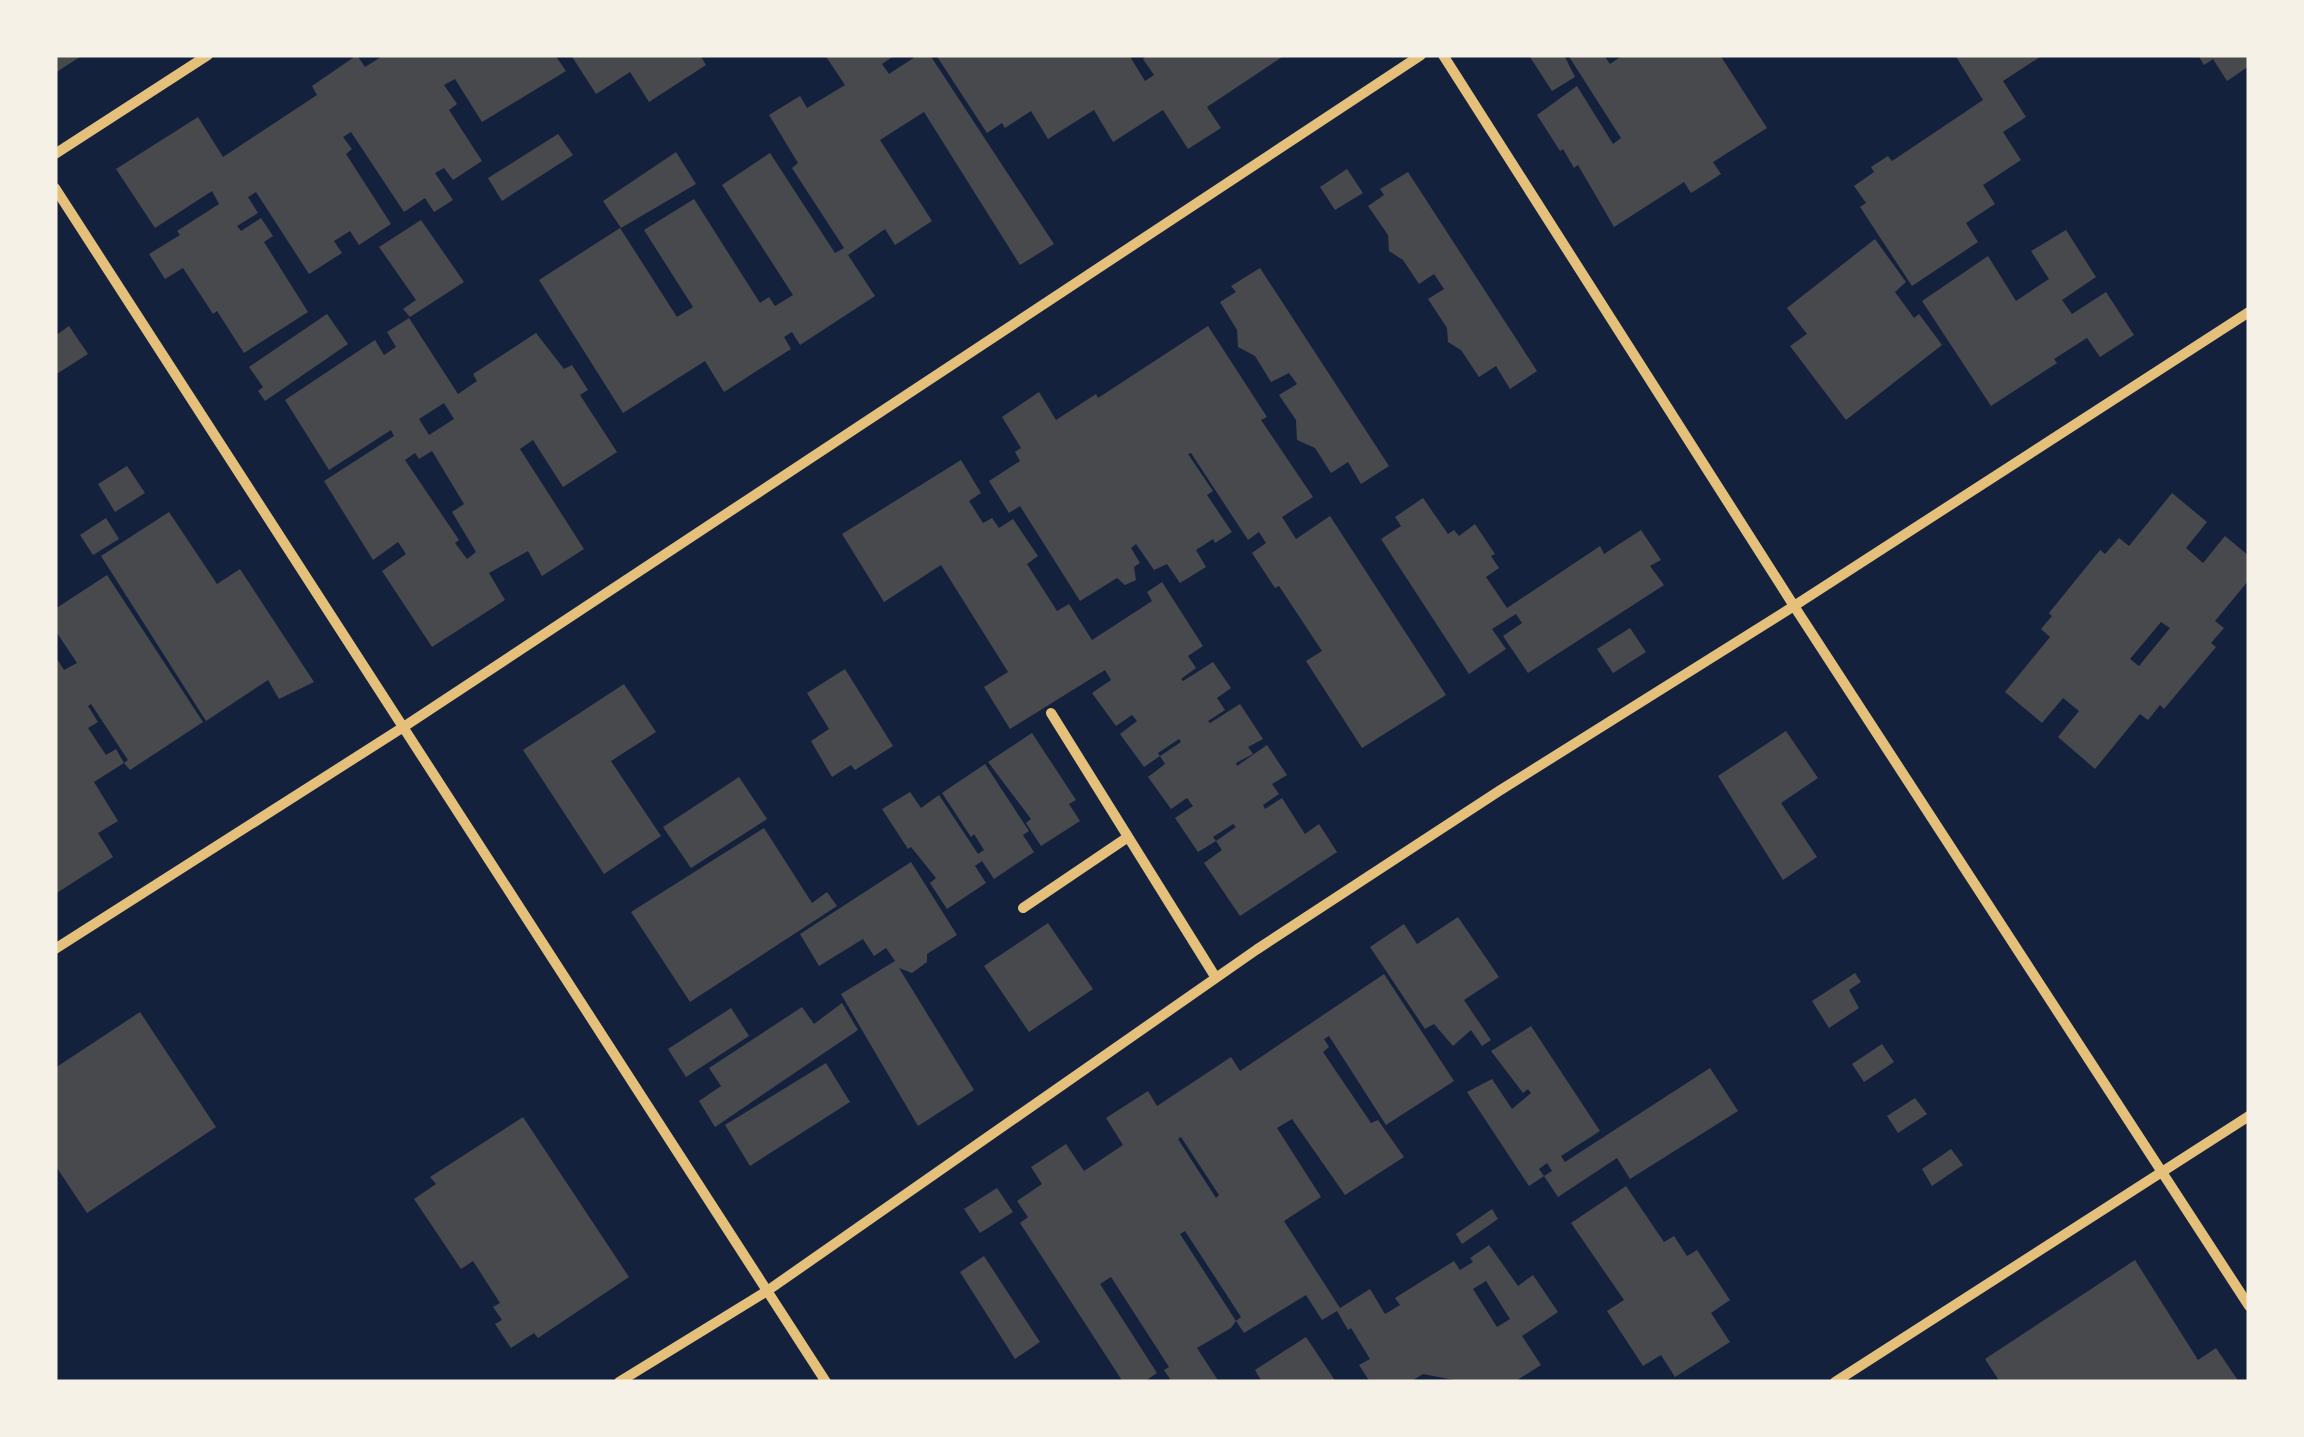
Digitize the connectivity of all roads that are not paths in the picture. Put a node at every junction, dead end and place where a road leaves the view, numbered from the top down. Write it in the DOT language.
graph roads {
  1 [pos="208,55"];
  2 [pos="1421,55"];
  3 [pos="1443,55"];
  4 [pos="55,154"];
  5 [pos="55,188"];
  6 [pos="2249,312"];
  7 [pos="1794,606"];
  8 [pos="1051,713"];
  9 [pos="405,726"];
  10 [pos="1128,837"];
  11 [pos="1023,908"];
  12 [pos="55,949"];
  13 [pos="1216,978"];
  14 [pos="2249,1116"];
  15 [pos="2162,1174"];
  16 [pos="767,1291"];
  17 [pos="2249,1306"];
  18 [pos="620,1382"];
  19 [pos="826,1382"];
  20 [pos="1835,1382"];
  1 -- 4 [label="street"];
  2 -- 9 [label="street"];
  3 -- 7 [label="street"];
  5 -- 9 [label="street"];
  6 -- 7 [label="street"];
  7 -- 13 [label="street"];
  7 -- 15 [label="street"];
  8 -- 10 [label="street"];
  9 -- 12 [label="street"];
  9 -- 16 [label="street"];
  10 -- 11 [label="street"];
  10 -- 13 [label="street"];
  13 -- 16 [label="street"];
  14 -- 15 [label="street"];
  15 -- 17 [label="street"];
  15 -- 20 [label="street"];
  16 -- 18 [label="street"];
  16 -- 19 [label="street"];
}
